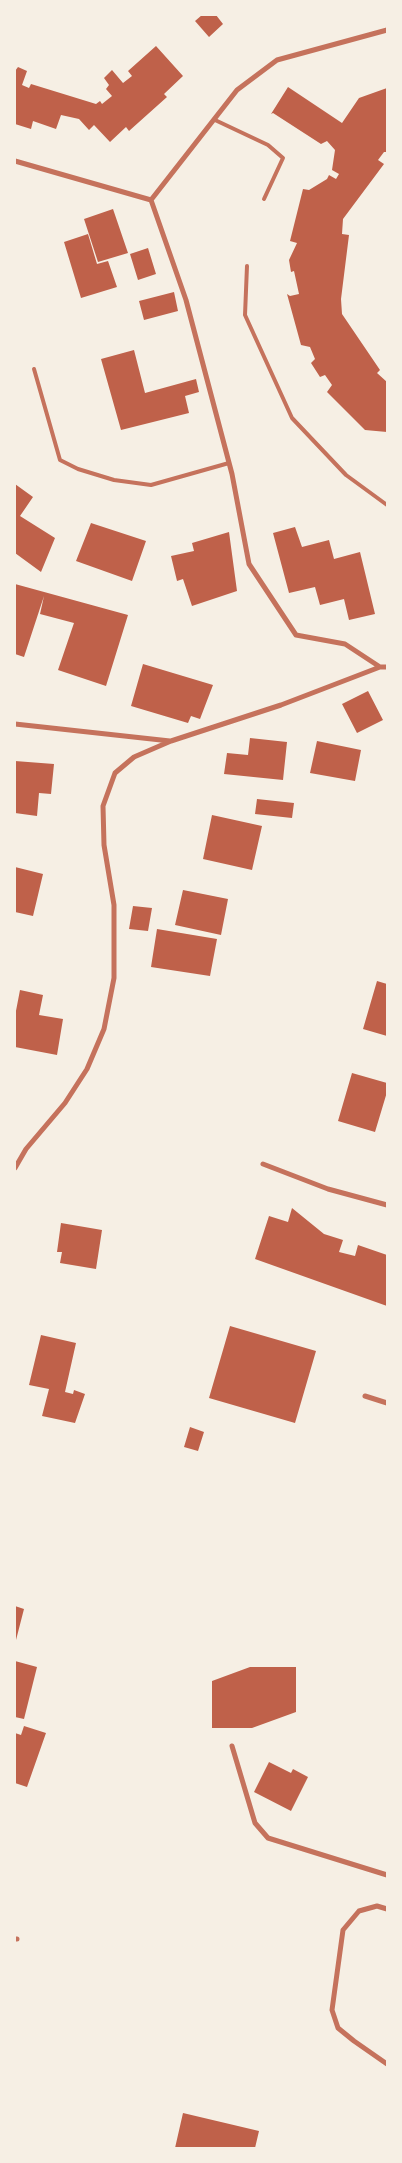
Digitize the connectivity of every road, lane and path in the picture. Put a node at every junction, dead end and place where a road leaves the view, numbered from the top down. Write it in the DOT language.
graph roads {
  1 [pos="387,30"];
  2 [pos="216,120"];
  3 [pos="15,161"];
  4 [pos="264,198"];
  5 [pos="151,200"];
  6 [pos="247,266"];
  7 [pos="34,369"];
  8 [pos="229,463"];
  9 [pos="387,505"];
  10 [pos="380,667"];
  11 [pos="387,668"];
  12 [pos="15,724"];
  13 [pos="171,741"];
  14 [pos="263,1164"];
  15 [pos="15,1168"];
  16 [pos="387,1205"];
  17 [pos="365,1396"];
  18 [pos="387,1403"];
  19 [pos="232,1746"];
  20 [pos="387,1875"];
  21 [pos="387,1909"];
  22 [pos="387,2064"];
  1 -- 2 [label="street"];
  2 -- 4 [label="lane"];
  2 -- 5 [label="street"];
  3 -- 5 [label="street"];
  5 -- 8 [label="street"];
  6 -- 9 [label="lane"];
  7 -- 8 [label="lane"];
  8 -- 10 [label="street"];
  10 -- 11 [label="street"];
  10 -- 13 [label="street"];
  12 -- 13 [label="street"];
  13 -- 15 [label="street"];
  14 -- 16 [label="street"];
  17 -- 18 [label="street"];
  19 -- 20 [label="street"];
  21 -- 22 [label="street"];
}
